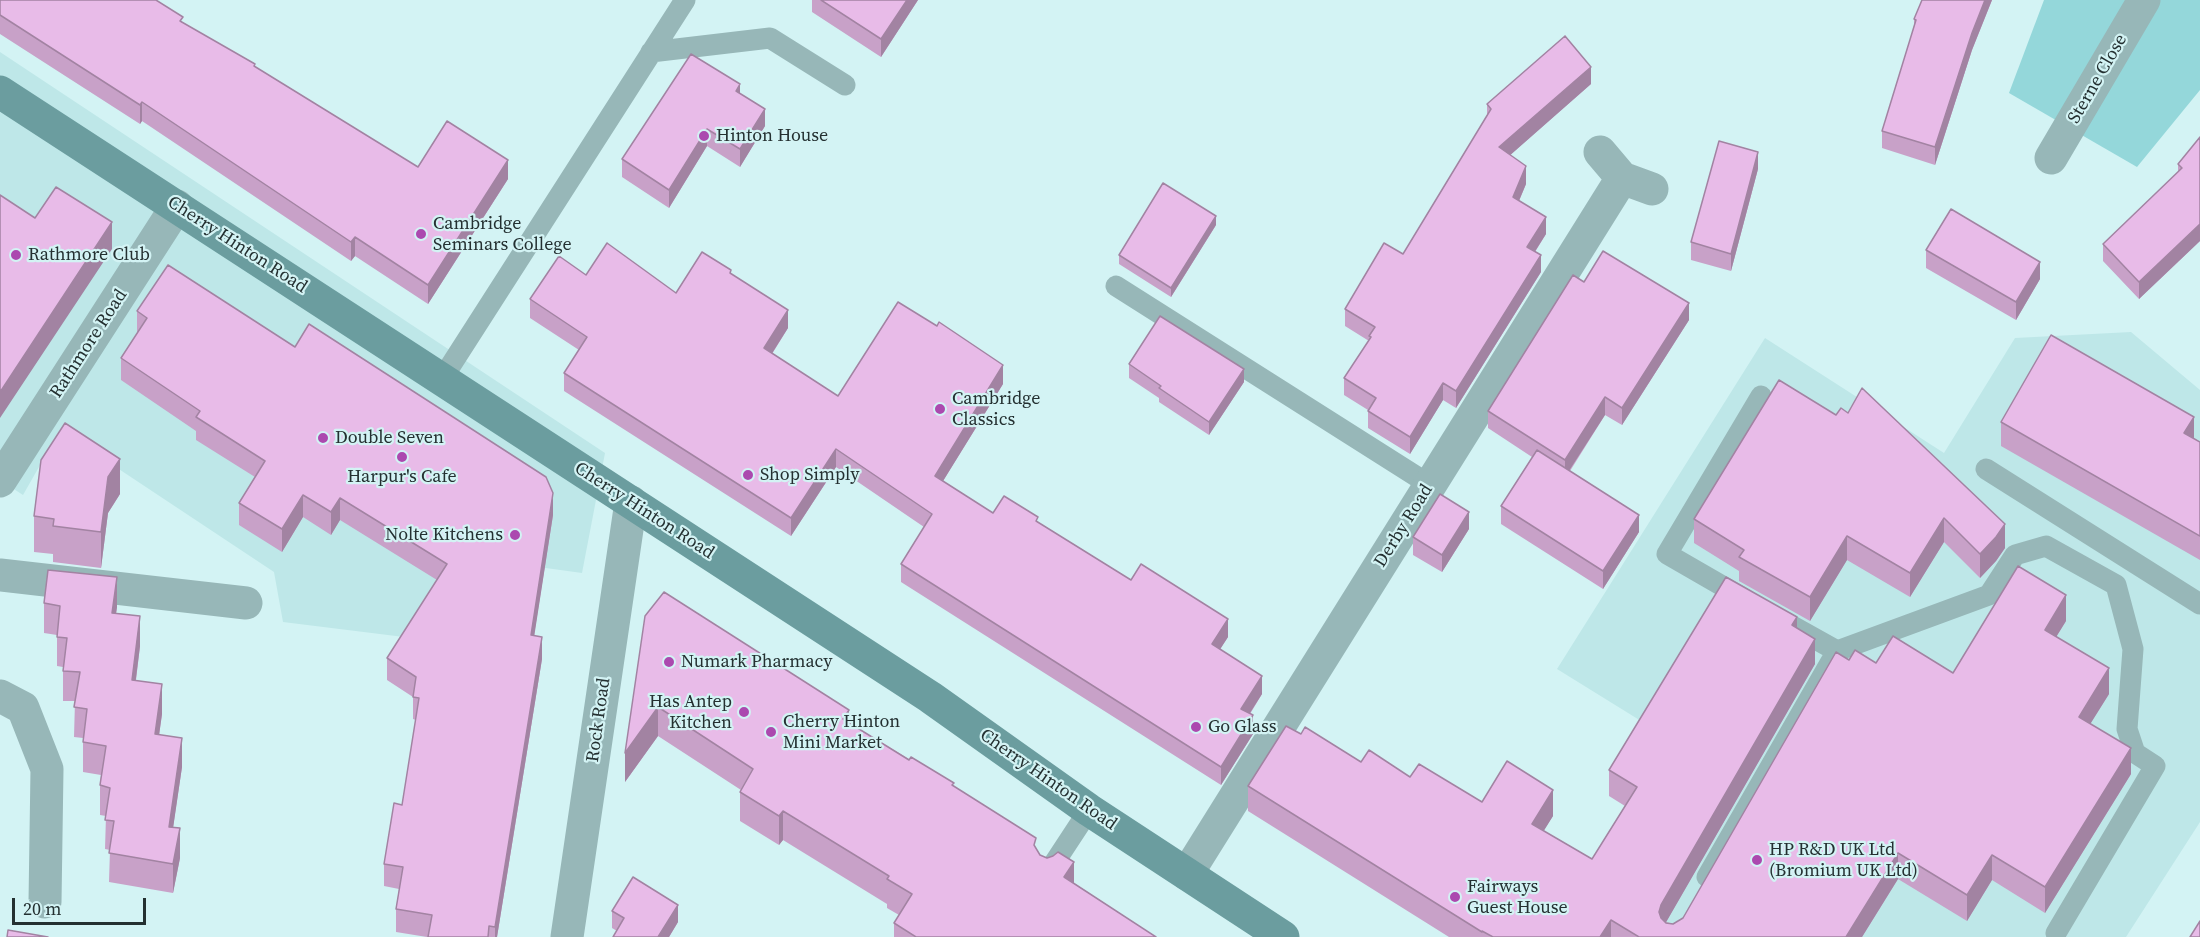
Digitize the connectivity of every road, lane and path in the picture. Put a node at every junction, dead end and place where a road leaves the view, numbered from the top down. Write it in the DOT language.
graph roads {
  1 [pos="685,0"];
  2 [pos="2144,0"];
  3 [pos="651,52"];
  4 [pos="845,85"];
  5 [pos="0,92"];
  6 [pos="1600,152"];
  7 [pos="2051,158"];
  8 [pos="177,206"];
  9 [pos="1116,286"];
  10 [pos="442,379"];
  11 [pos="1761,396"];
  12 [pos="1986,469"];
  13 [pos="1,478"];
  14 [pos="1430,485"];
  15 [pos="631,502"];
  16 [pos="0,575"];
  17 [pos="246,603"];
  18 [pos="2200,604"];
  19 [pos="1837,651"];
  20 [pos="0,696"];
  21 [pos="1089,810"];
  22 [pos="1047,874"];
  23 [pos="1187,874"];
  24 [pos="1696,896"];
  25 [pos="45,902"];
  26 [pos="2056,933"];
  27 [pos="567,937"];
  28 [pos="1283,937"];
  1 -- 3 [label="lane"];
  2 -- 7 [label="street, Sterne Close"];
  3 -- 4 [label="lane"];
  3 -- 10 [label="lane"];
  5 -- 8 [label="street, Cherry Hinton Road"];
  6 -- 14 [label="street, Derby Road"];
  8 -- 10 [label="street, Cherry Hinton Road"];
  8 -- 13 [label="street, Rathmore Road"];
  9 -- 14 [label="lane"];
  10 -- 15 [label="street, Cherry Hinton Road"];
  11 -- 19 [label="lane"];
  12 -- 18 [label="lane"];
  14 -- 23 [label="street, Derby Road"];
  15 -- 21 [label="street, Cherry Hinton Road"];
  15 -- 27 [label="street, Rock Road"];
  16 -- 17 [label="street"];
  19 -- 24 [label="lane"];
  19 -- 26 [label="lane"];
  20 -- 25 [label="street"];
  21 -- 22 [label="lane"];
  21 -- 23 [label="street, Cherry Hinton Road"];
  23 -- 28 [label="street, Cherry Hinton Road"];
}
